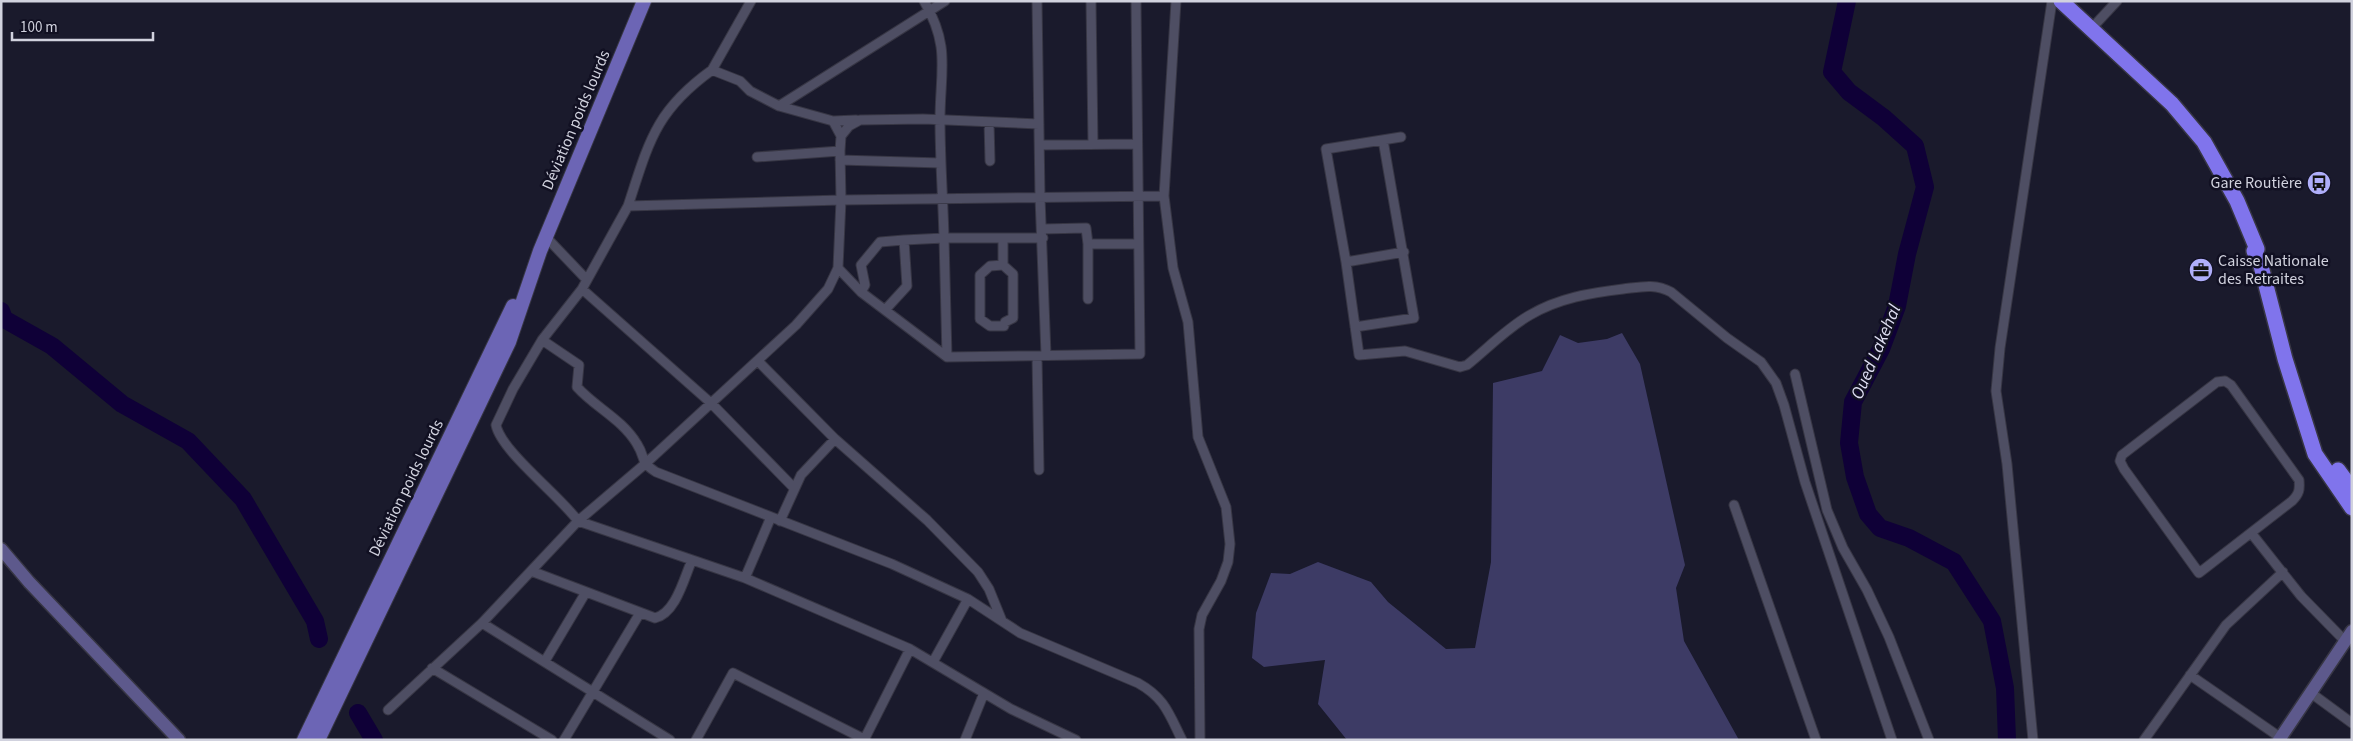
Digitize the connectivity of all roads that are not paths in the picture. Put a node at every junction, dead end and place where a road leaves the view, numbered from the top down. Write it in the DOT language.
graph roads {
  1 [pos="644,1"];
  2 [pos="751,1"];
  3 [pos="924,1"];
  4 [pos="945,1"];
  5 [pos="1037,1"];
  6 [pos="1091,1"];
  7 [pos="1136,1"];
  8 [pos="1176,1"];
  9 [pos="2052,1"];
  10 [pos="2061,1"];
  11 [pos="2117,1"];
  12 [pos="930,11"];
  13 [pos="2091,29"];
  14 [pos="712,70"];
  15 [pos="779,106"];
  16 [pos="860,120"];
  17 [pos="940,120"];
  18 [pos="833,122"];
  19 [pos="989,122"];
  20 [pos="1039,124"];
  21 [pos="841,136"];
  22 [pos="1401,137"];
  23 [pos="1384,140"];
  24 [pos="1094,144"];
  25 [pos="1137,144"];
  26 [pos="1040,145"];
  27 [pos="840,156"];
  28 [pos="757,157"];
  29 [pos="990,160"];
  30 [pos="942,162"];
  31 [pos="1137,196"];
  32 [pos="1164,196"];
  33 [pos="1040,198"];
  34 [pos="943,199"];
  35 [pos="841,200"];
  36 [pos="628,206"];
  37 [pos="1042,234"];
  38 [pos="546,237"];
  39 [pos="944,238"];
  40 [pos="1003,239"];
  41 [pos="904,240"];
  42 [pos="1088,244"];
  43 [pos="1138,244"];
  44 [pos="540,251"];
  45 [pos="1404,252"];
  46 [pos="1346,262"];
  47 [pos="1003,265"];
  48 [pos="838,268"];
  49 [pos="587,280"];
  50 [pos="582,289"];
  51 [pos="862,292"];
  52 [pos="1088,299"];
  53 [pos="885,310"];
  54 [pos="1355,327"];
  55 [pos="542,340"];
  56 [pos="1041,355"];
  57 [pos="947,357"];
  58 [pos="758,361"];
  59 [pos="1795,374"];
  60 [pos="712,404"];
  61 [pos="2309,431"];
  62 [pos="835,439"];
  63 [pos="645,464"];
  64 [pos="1039,470"];
  65 [pos="794,488"];
  66 [pos="2352,489"];
  67 [pos="1734,505"];
  68 [pos="2352,508"];
  69 [pos="771,517"];
  70 [pos="578,521"];
  71 [pos="780,521"];
  72 [pos="2252,534"];
  73 [pos="1,549"];
  74 [pos="692,560"];
  75 [pos="531,571"];
  76 [pos="2282,572"];
  77 [pos="746,578"];
  78 [pos="586,592"];
  79 [pos="968,599"];
  80 [pos="640,613"];
  81 [pos="1002,621"];
  82 [pos="482,623"];
  83 [pos="2349,637"];
  84 [pos="910,649"];
  85 [pos="545,661"];
  86 [pos="933,662"];
  87 [pos="432,668"];
  88 [pos="2190,674"];
  89 [pos="593,691"];
  90 [pos="984,693"];
  91 [pos="2311,693"];
  92 [pos="388,710"];
  93 [pos="2352,723"];
  94 [pos="865,739"];
  95 [pos="2280,739"];
  96 [pos="179,740"];
  97 [pos="304,740"];
  98 [pos="318,740"];
  99 [pos="552,740"];
  100 [pos="564,740"];
  101 [pos="670,740"];
  102 [pos="696,740"];
  103 [pos="965,740"];
  104 [pos="1076,740"];
  105 [pos="1182,740"];
  106 [pos="1200,740"];
  107 [pos="1816,740"];
  108 [pos="1892,740"];
  109 [pos="1929,740"];
  110 [pos="2033,740"];
  111 [pos="2144,740"];
  1 -- 38 [label="main road, Déviation poids lourds"];
  2 -- 14 [label="street"];
  3 -- 12 [label="street"];
  4 -- 12 [label="street"];
  5 -- 20 [label="street"];
  6 -- 24 [label="street"];
  7 -- 25 [label="street"];
  8 -- 32 [label="street"];
  9 -- 110 [label="street"];
  10 -- 13 [label="highway"];
  11 -- 13 [label="street"];
  12 -- 15 [label="street"];
  12 -- 17 [label="street"];
  13 -- 61 [label="highway"];
  14 -- 15 [label="street"];
  14 -- 36 [label="street"];
  15 -- 18 [label="street"];
  16 -- 17 [label="street"];
  16 -- 18 [label="street"];
  16 -- 21 [label="street"];
  17 -- 19 [label="street"];
  17 -- 30 [label="street"];
  18 -- 21 [label="street"];
  19 -- 20 [label="street"];
  19 -- 29 [label="street"];
  20 -- 26 [label="street"];
  21 -- 27 [label="street"];
  22 -- 23 [label="street"];
  23 -- 45 [label="street"];
  23 -- 46 [label="street"];
  24 -- 25 [label="street"];
  24 -- 26 [label="street"];
  25 -- 31 [label="street"];
  26 -- 33 [label="street"];
  27 -- 28 [label="street"];
  27 -- 30 [label="street"];
  27 -- 35 [label="street"];
  30 -- 34 [label="street"];
  31 -- 32 [label="street"];
  31 -- 33 [label="street"];
  31 -- 43 [label="street"];
  32 -- 106 [label="street"];
  33 -- 34 [label="street"];
  33 -- 37 [label="street"];
  34 -- 35 [label="street"];
  34 -- 39 [label="street"];
  35 -- 36 [label="street"];
  35 -- 48 [label="street"];
  36 -- 49 [label="street"];
  37 -- 40 [label="street"];
  37 -- 42 [label="street"];
  37 -- 56 [label="street"];
  38 -- 44 [label="main road, Déviation poids lourds"];
  38 -- 49 [label="street"];
  39 -- 40 [label="street"];
  39 -- 41 [label="street"];
  39 -- 57 [label="street"];
  40 -- 47 [label="street"];
  41 -- 51 [label="street"];
  41 -- 53 [label="street"];
  42 -- 43 [label="street"];
  42 -- 52 [label="street"];
  43 -- 56 [label="street"];
  44 -- 97 [label="main road, Déviation poids lourds"];
  44 -- 98 [label="main road, Déviation poids lourds"];
  45 -- 46 [label="street"];
  45 -- 54 [label="street"];
  46 -- 54 [label="street"];
  47 -- 47 [label="street"];
  48 -- 51 [label="street"];
  48 -- 58 [label="street"];
  49 -- 50 [label="street"];
  50 -- 55 [label="street"];
  50 -- 60 [label="street"];
  51 -- 53 [label="street"];
  53 -- 57 [label="street"];
  54 -- 108 [label="street"];
  55 -- 63 [label="street"];
  55 -- 70 [label="street"];
  56 -- 57 [label="street"];
  56 -- 64 [label="street"];
  58 -- 60 [label="street"];
  58 -- 62 [label="street"];
  59 -- 109 [label="street"];
  60 -- 63 [label="street"];
  60 -- 65 [label="street"];
  61 -- 66 [label="highway"];
  61 -- 68 [label="highway"];
  62 -- 65 [label="street"];
  62 -- 81 [label="street"];
  63 -- 69 [label="street"];
  63 -- 70 [label="street"];
  65 -- 71 [label="street"];
  67 -- 107 [label="street"];
  69 -- 71 [label="street"];
  69 -- 77 [label="street"];
  70 -- 74 [label="street"];
  70 -- 75 [label="street"];
  71 -- 79 [label="street"];
  72 -- 72 [label="street"];
  72 -- 76 [label="street"];
  73 -- 96 [label="main road"];
  74 -- 77 [label="street"];
  74 -- 80 [label="street"];
  75 -- 78 [label="street"];
  75 -- 82 [label="street"];
  76 -- 83 [label="street"];
  76 -- 88 [label="street"];
  77 -- 84 [label="street"];
  78 -- 80 [label="street"];
  78 -- 85 [label="street"];
  79 -- 81 [label="street"];
  79 -- 86 [label="street"];
  80 -- 89 [label="street"];
  81 -- 105 [label="street"];
  82 -- 85 [label="street"];
  82 -- 87 [label="street"];
  83 -- 91 [label="main road"];
  84 -- 86 [label="street"];
  84 -- 94 [label="street"];
  85 -- 89 [label="street"];
  86 -- 90 [label="street"];
  87 -- 92 [label="street"];
  87 -- 99 [label="street"];
  88 -- 95 [label="street"];
  88 -- 111 [label="street"];
  89 -- 100 [label="street"];
  89 -- 101 [label="street"];
  90 -- 103 [label="street"];
  90 -- 104 [label="street"];
  91 -- 93 [label="street"];
  91 -- 95 [label="main road"];
  94 -- 102 [label="street"];
}
